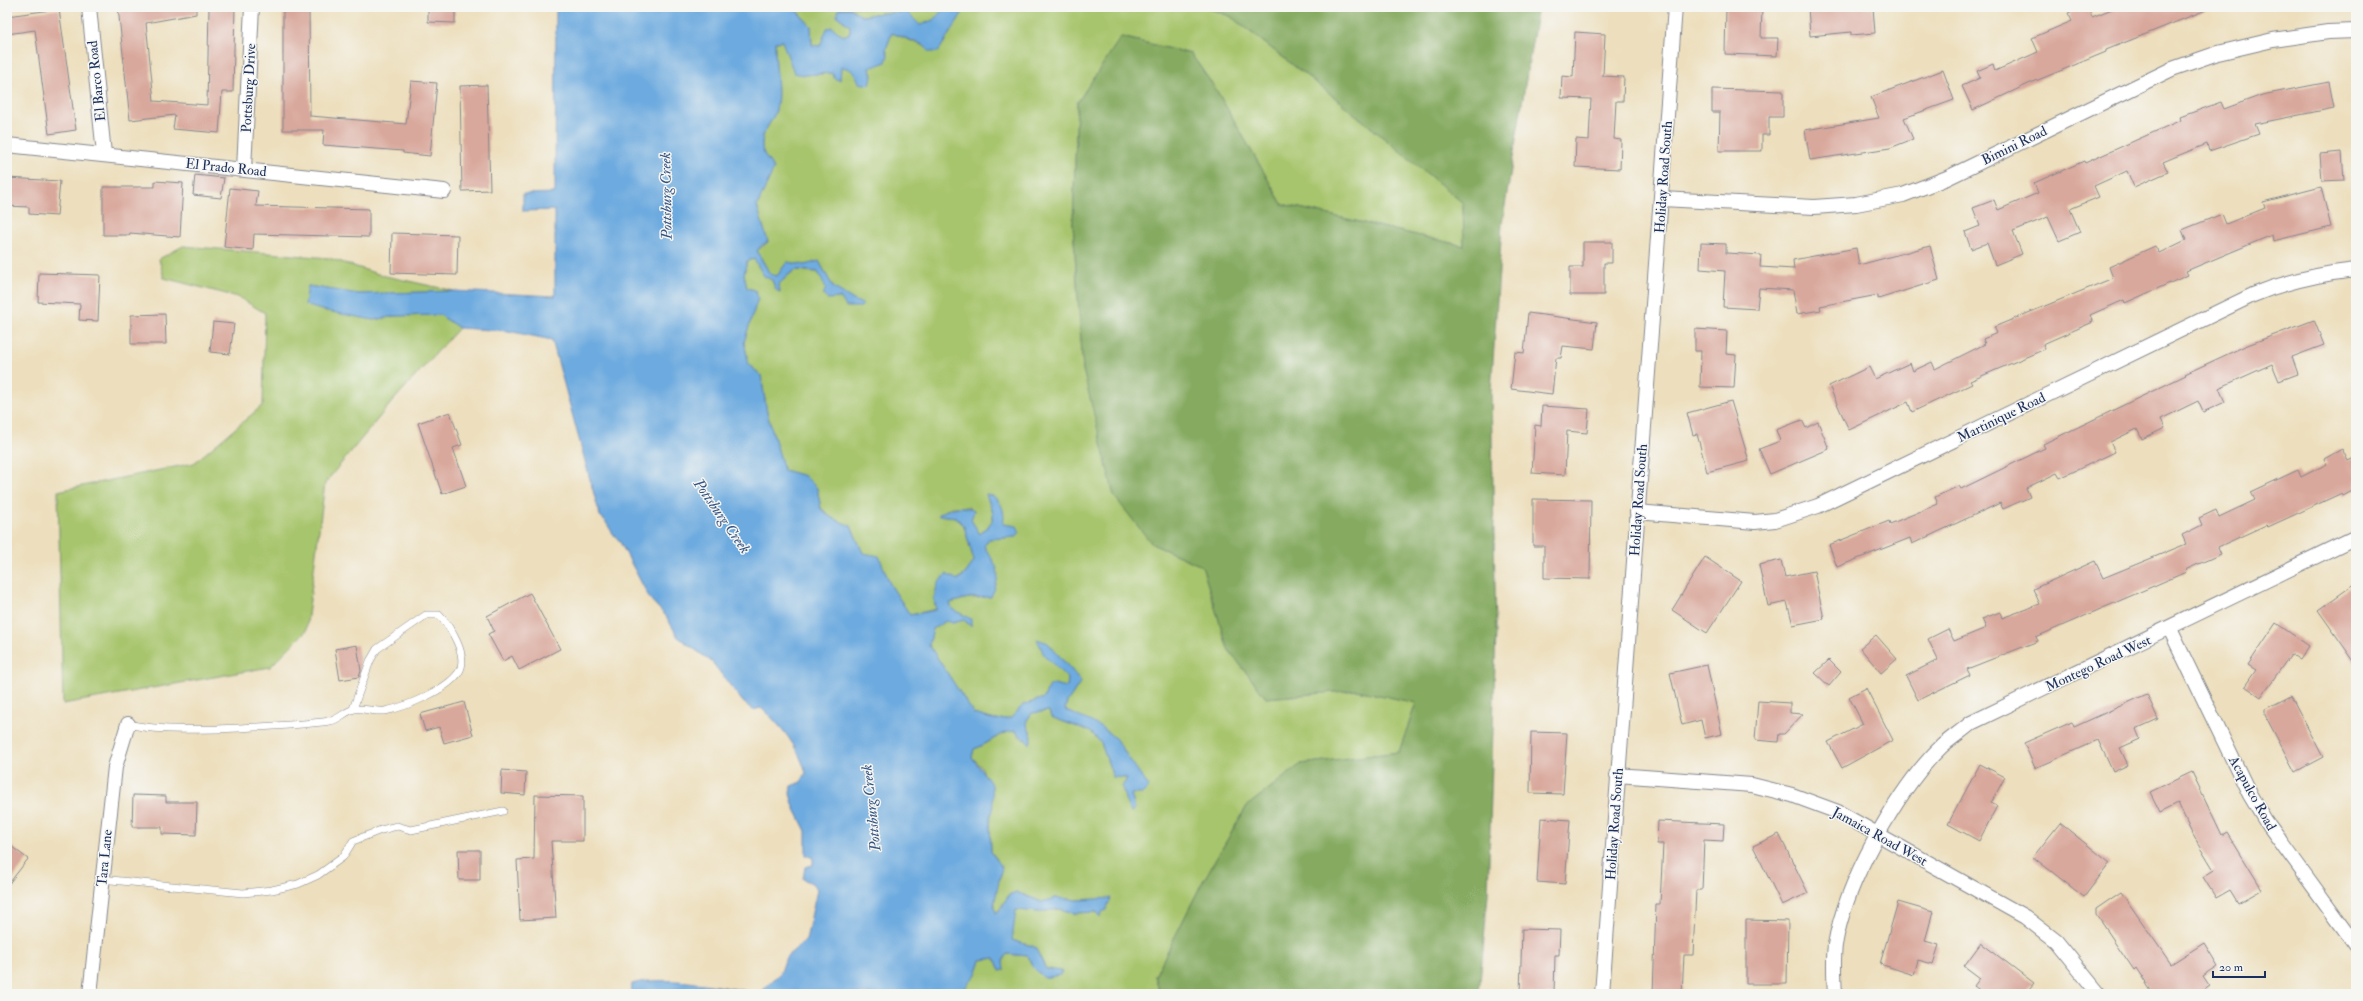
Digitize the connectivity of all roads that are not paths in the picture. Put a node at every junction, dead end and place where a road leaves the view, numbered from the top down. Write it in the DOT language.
graph roads {
  1 [pos="89,7"];
  2 [pos="252,7"];
  3 [pos="1675,7"];
  4 [pos="2356,30"];
  5 [pos="7,146"];
  6 [pos="104,154"];
  7 [pos="244,169"];
  8 [pos="444,191"];
  9 [pos="1662,199"];
  10 [pos="2356,270"];
  11 [pos="1637,512"];
  12 [pos="2356,537"];
  13 [pos="2170,628"];
  14 [pos="353,709"];
  15 [pos="128,724"];
  16 [pos="1617,774"];
  17 [pos="503,811"];
  18 [pos="1878,835"];
  19 [pos="101,879"];
  20 [pos="2356,945"];
  21 [pos="90,994"];
  22 [pos="1602,994"];
  23 [pos="1835,994"];
  24 [pos="2099,994"];
  1 -- 6 [label="street, El Barco Road"];
  2 -- 7 [label="street, Pottsburg Drive"];
  3 -- 9 [label="street, Holiday Road South"];
  4 -- 9 [label="street, Bimini Road"];
  5 -- 6 [label="street, El Prado Road"];
  6 -- 7 [label="street, El Prado Road"];
  7 -- 8 [label="street, El Prado Road"];
  9 -- 11 [label="street, Holiday Road South"];
  10 -- 11 [label="street, Martinique Road"];
  11 -- 16 [label="street, Holiday Road South"];
  12 -- 13 [label="street, Montego Road West"];
  13 -- 18 [label="street, Montego Road West"];
  13 -- 20 [label="street, Acapulco Road"];
  14 -- 14 [label="lane"];
  14 -- 15 [label="lane"];
  15 -- 19 [label="street, Tara Lane"];
  16 -- 18 [label="street, Jamaica Road West"];
  16 -- 22 [label="street, Holiday Road South"];
  17 -- 19 [label="lane"];
  18 -- 23 [label="street, Montego Road West"];
  18 -- 24 [label="street, Jamaica Road West"];
  19 -- 21 [label="street, Tara Lane"];
}
